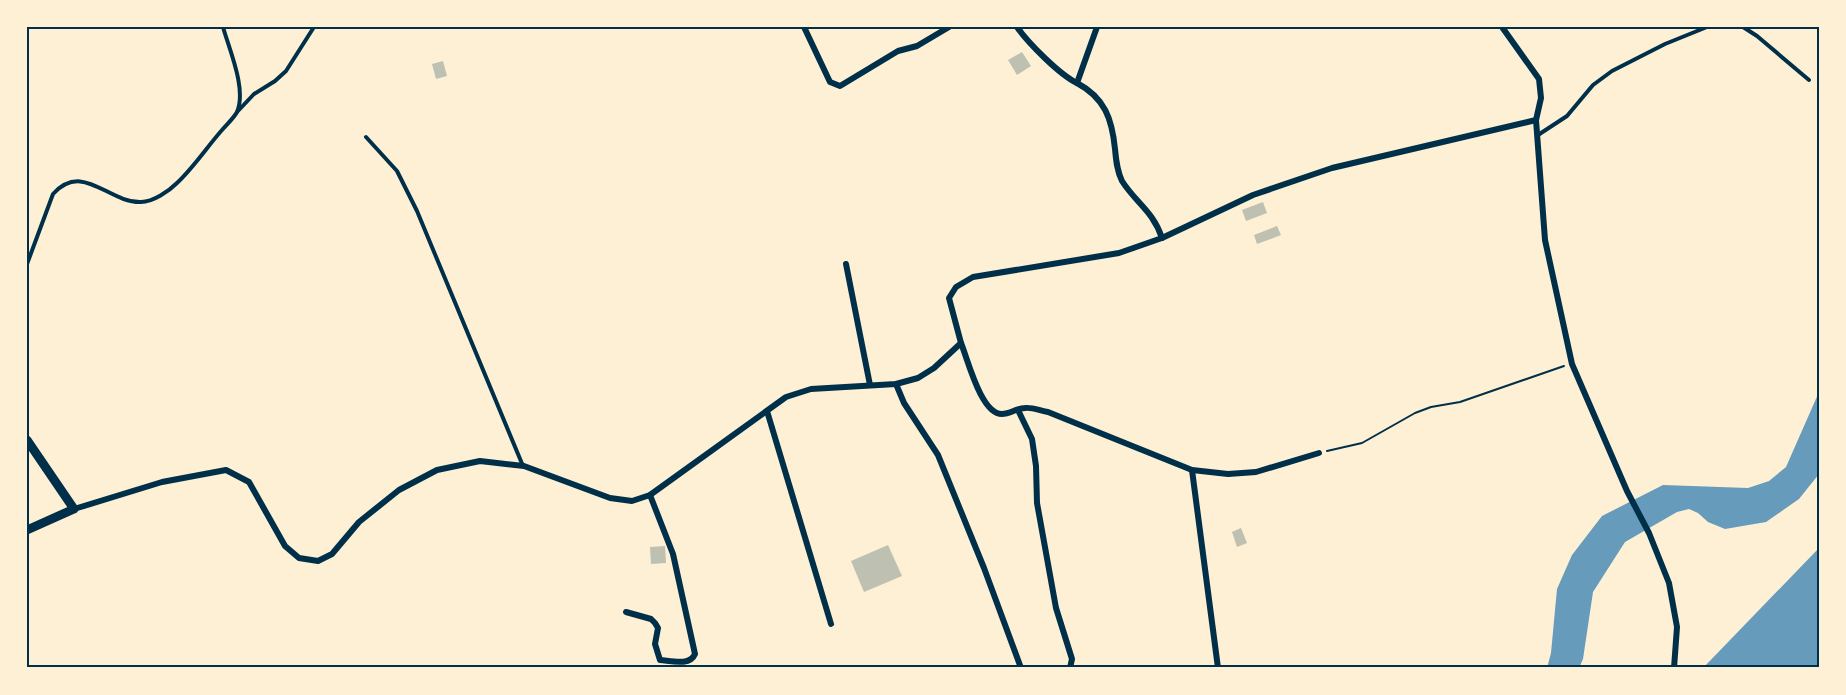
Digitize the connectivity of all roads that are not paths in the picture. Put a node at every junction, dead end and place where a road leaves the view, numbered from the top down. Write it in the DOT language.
graph roads {
  1 [pos="223,27"];
  2 [pos="314,27"];
  3 [pos="804,27"];
  4 [pos="949,27"];
  5 [pos="1017,27"];
  6 [pos="1096,27"];
  7 [pos="1502,27"];
  8 [pos="1707,27"];
  9 [pos="1743,27"];
  10 [pos="1809,80"];
  11 [pos="1077,83"];
  12 [pos="237,112"];
  13 [pos="1536,120"];
  14 [pos="1538,135"];
  15 [pos="366,137"];
  16 [pos="1162,238"];
  17 [pos="27,264"];
  18 [pos="846,264"];
  19 [pos="961,343"];
  20 [pos="896,384"];
  21 [pos="870,385"];
  22 [pos="1018,410"];
  23 [pos="767,411"];
  24 [pos="27,440"];
  25 [pos="1319,453"];
  26 [pos="524,466"];
  27 [pos="1192,470"];
  28 [pos="650,495"];
  29 [pos="74,509"];
  30 [pos="27,530"];
  31 [pos="626,612"];
  32 [pos="831,624"];
  33 [pos="1021,668"];
  34 [pos="1070,668"];
  35 [pos="1218,668"];
  36 [pos="1674,668"];
  1 -- 12 [label="lane"];
  2 -- 12 [label="lane"];
  3 -- 4 [label="street"];
  5 -- 11 [label="street"];
  6 -- 11 [label="street"];
  7 -- 13 [label="street"];
  8 -- 14 [label="lane"];
  9 -- 10 [label="lane"];
  11 -- 16 [label="street"];
  12 -- 17 [label="lane"];
  13 -- 14 [label="street"];
  13 -- 16 [label="street"];
  14 -- 36 [label="street"];
  15 -- 26 [label="lane"];
  16 -- 19 [label="street"];
  18 -- 21 [label="street"];
  19 -- 20 [label="street"];
  19 -- 22 [label="street"];
  20 -- 21 [label="street"];
  20 -- 33 [label="street"];
  21 -- 23 [label="street"];
  22 -- 27 [label="street"];
  22 -- 34 [label="street"];
  23 -- 28 [label="street"];
  23 -- 32 [label="street"];
  24 -- 29 [label="street"];
  25 -- 27 [label="street"];
  26 -- 28 [label="street"];
  26 -- 29 [label="street"];
  27 -- 35 [label="street"];
  28 -- 31 [label="street"];
  29 -- 30 [label="street"];
}
